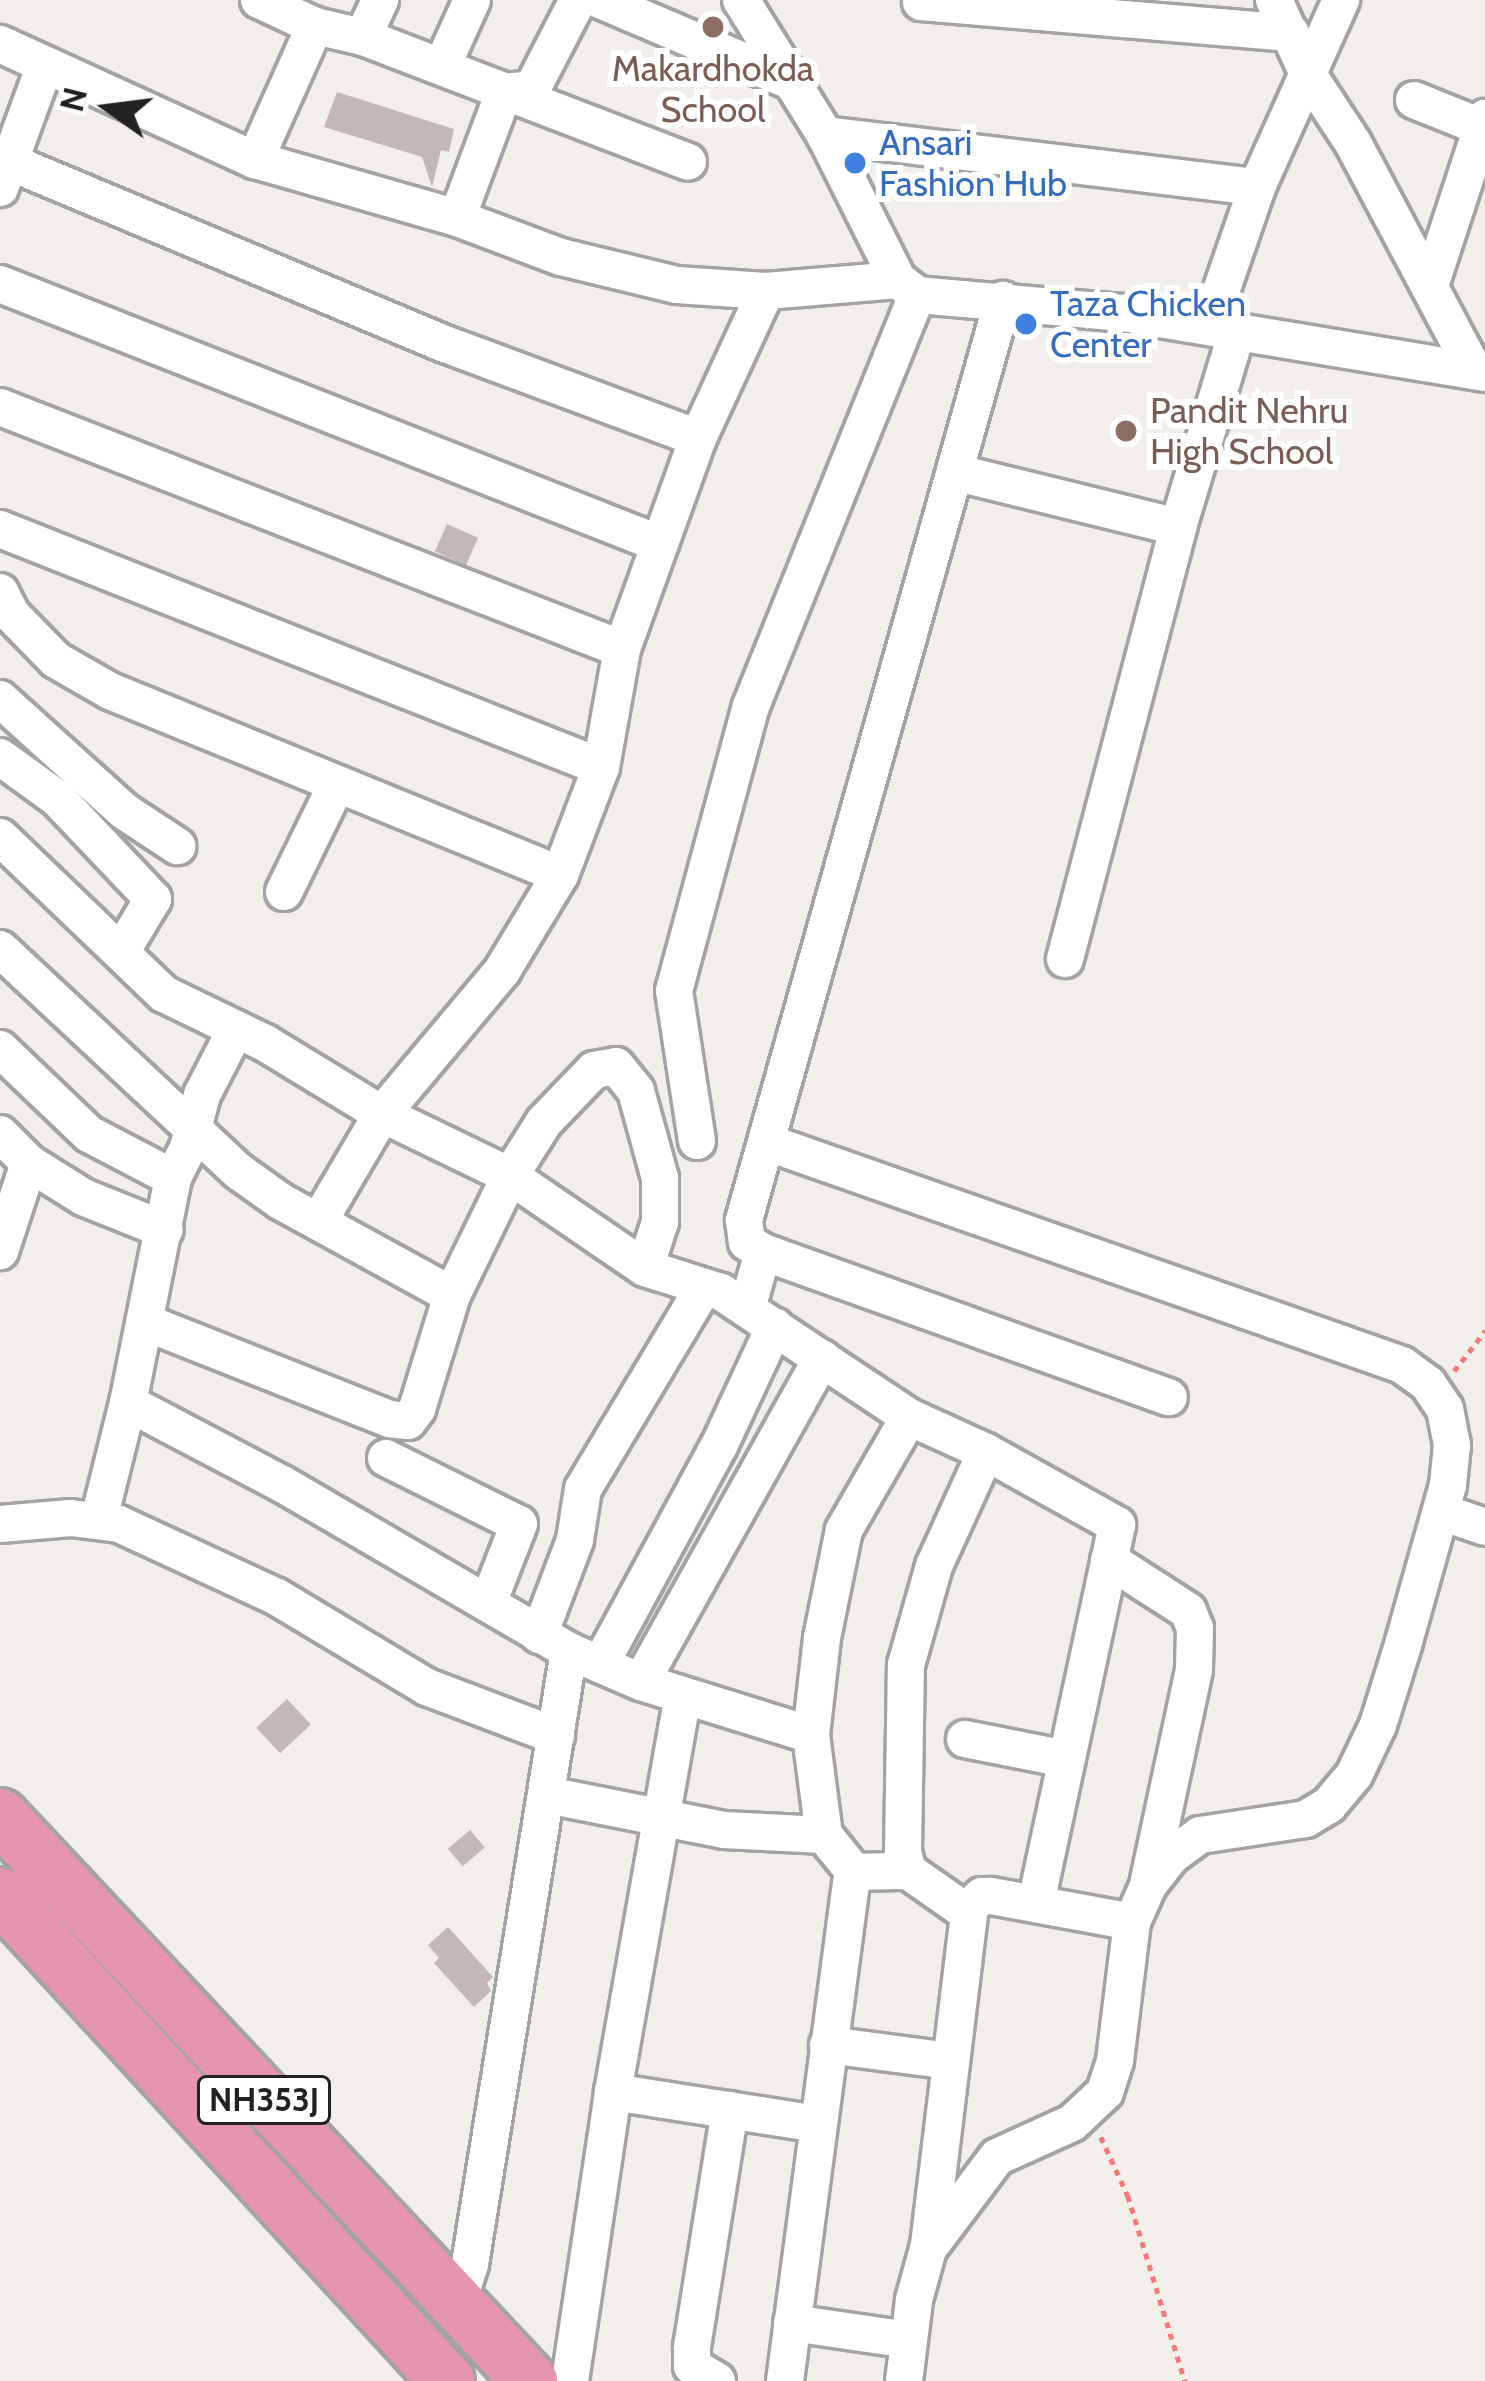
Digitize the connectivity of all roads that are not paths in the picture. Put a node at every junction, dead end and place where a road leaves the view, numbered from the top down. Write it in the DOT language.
graph roads {
  1 [pos="380,0"];
  2 [pos="472,0"];
  3 [pos="578,0"];
  4 [pos="600,0"];
  5 [pos="741,0"];
  6 [pos="1274,0"];
  7 [pos="1342,0"];
  8 [pos="269,2"];
  9 [pos="921,2"];
  10 [pos="1219,14"];
  11 [pos="315,26"];
  12 [pos="1292,33"];
  13 [pos="364,37"];
  14 [pos="0,44"];
  15 [pos="442,64"];
  16 [pos="44,68"];
  17 [pos="1309,76"];
  18 [pos="790,81"];
  19 [pos="504,92"];
  20 [pos="1414,100"];
  21 [pos="1483,122"];
  22 [pos="825,135"];
  23 [pos="255,160"];
  24 [pos="688,162"];
  25 [pos="4,169"];
  26 [pos="1257,187"];
  27 [pos="457,218"];
  28 [pos="0,284"];
  29 [pos="1430,286"];
  30 [pos="907,287"];
  31 [pos="766,291"];
  32 [pos="1003,300"];
  33 [pos="1223,329"];
  34 [pos="1479,371"];
  35 [pos="0,407"];
  36 [pos="698,438"];
  37 [pos="970,476"];
  38 [pos="1178,527"];
  39 [pos="0,529"];
  40 [pos="660,544"];
  41 [pos="4,610"];
  42 [pos="622,649"];
  43 [pos="0,699"];
  44 [pos="0,757"];
  45 [pos="602,767"];
  46 [pos="337,784"];
  47 [pos="0,837"];
  48 [pos="177,846"];
  49 [pos="560,875"];
  50 [pos="284,892"];
  51 [pos="0,949"];
  52 [pos="122,952"];
  53 [pos="1065,958"];
  54 [pos="236,1029"];
  55 [pos="0,1049"];
  56 [pos="382,1114"];
  57 [pos="191,1125"];
  58 [pos="0,1134"];
  59 [pos="697,1142"];
  60 [pos="766,1142"];
  61 [pos="28,1163"];
  62 [pos="510,1176"];
  63 [pos="173,1178"];
  64 [pos="319,1221"];
  65 [pos="165,1230"];
  66 [pos="0,1251"];
  67 [pos="763,1252"];
  68 [pos="645,1268"];
  69 [pos="704,1287"];
  70 [pos="452,1295"];
  71 [pos="761,1317"];
  72 [pos="147,1323"];
  73 [pos="822,1358"];
  74 [pos="1169,1397"];
  75 [pos="128,1403"];
  76 [pos="909,1417"];
  77 [pos="986,1452"];
  78 [pos="386,1458"];
  79 [pos="1441,1512"];
  80 [pos="99,1520"];
  81 [pos="1,1527"];
  82 [pos="1485,1527"];
  83 [pos="1109,1560"];
  84 [pos="488,1603"];
  85 [pos="570,1650"];
  86 [pos="641,1682"];
  87 [pos="683,1696"];
  88 [pos="811,1735"];
  89 [pos="556,1736"];
  90 [pos="965,1738"];
  91 [pos="1066,1760"];
  92 [pos="547,1795"];
  93 [pos="0,1816"];
  94 [pos="662,1819"];
  95 [pos="824,1835"];
  96 [pos="908,1870"];
  97 [pos="854,1871"];
  98 [pos="1148,1886"];
  99 [pos="0,1895"];
  100 [pos="1036,1903"];
  101 [pos="968,1913"];
  102 [pos="1132,1922"];
  103 [pos="828,2045"];
  104 [pos="949,2061"];
  105 [pos="613,2092"];
  106 [pos="730,2110"];
  107 [pos="818,2124"];
  108 [pos="928,2249"];
  109 [pos="457,2306"];
  110 [pos="792,2323"];
  111 [pos="910,2340"];
  112 [pos="447,2381"];
  113 [pos="530,2381"];
  114 [pos="570,2381"];
  115 [pos="717,2381"];
  116 [pos="785,2381"];
  117 [pos="904,2381"];
  1 -- 13 [label="street"];
  2 -- 15 [label="street"];
  3 -- 19 [label="street"];
  4 -- 18 [label="street"];
  5 -- 18 [label="street"];
  6 -- 12 [label="street"];
  7 -- 17 [label="street"];
  8 -- 11 [label="street"];
  9 -- 10 [label="street"];
  10 -- 12 [label="street"];
  11 -- 13 [label="street"];
  11 -- 23 [label="street"];
  12 -- 17 [label="street"];
  13 -- 15 [label="street"];
  14 -- 16 [label="street"];
  15 -- 19 [label="street"];
  16 -- 23 [label="street"];
  16 -- 25 [label="street"];
  17 -- 26 [label="street"];
  17 -- 29 [label="street"];
  18 -- 22 [label="street"];
  19 -- 24 [label="street"];
  19 -- 27 [label="street"];
  20 -- 21 [label="street"];
  21 -- 29 [label="street"];
  22 -- 26 [label="street"];
  22 -- 30 [label="street"];
  23 -- 27 [label="street"];
  25 -- 36 [label="street"];
  26 -- 33 [label="street"];
  27 -- 31 [label="street"];
  28 -- 40 [label="street"];
  29 -- 34 [label="street"];
  30 -- 31 [label="street"];
  30 -- 32 [label="street"];
  30 -- 59 [label="street"];
  31 -- 36 [label="street"];
  32 -- 33 [label="street"];
  32 -- 60 [label="street"];
  33 -- 34 [label="street"];
  33 -- 38 [label="street"];
  35 -- 42 [label="street"];
  36 -- 40 [label="street"];
  37 -- 38 [label="street"];
  38 -- 53 [label="street"];
  39 -- 45 [label="street"];
  40 -- 42 [label="street"];
  41 -- 46 [label="street"];
  42 -- 45 [label="street"];
  43 -- 48 [label="street"];
  44 -- 52 [label="street"];
  45 -- 49 [label="street"];
  46 -- 49 [label="street"];
  46 -- 50 [label="street"];
  47 -- 52 [label="street"];
  49 -- 56 [label="street"];
  51 -- 57 [label="street"];
  52 -- 54 [label="street"];
  54 -- 56 [label="street"];
  54 -- 57 [label="street"];
  55 -- 63 [label="street"];
  56 -- 62 [label="street"];
  56 -- 64 [label="street"];
  57 -- 63 [label="street"];
  57 -- 64 [label="street"];
  58 -- 61 [label="street"];
  60 -- 67 [label="street"];
  60 -- 79 [label="street"];
  61 -- 65 [label="street"];
  61 -- 66 [label="street"];
  62 -- 68 [label="street"];
  62 -- 68 [label="street"];
  62 -- 70 [label="street"];
  63 -- 65 [label="street"];
  64 -- 70 [label="street"];
  65 -- 72 [label="street"];
  67 -- 71 [label="street"];
  67 -- 74 [label="street"];
  68 -- 69 [label="street"];
  69 -- 71 [label="street"];
  69 -- 85 [label="street"];
  70 -- 72 [label="street"];
  71 -- 73 [label="street"];
  71 -- 85 [label="street"];
  72 -- 75 [label="street"];
  73 -- 76 [label="street"];
  73 -- 86 [label="street"];
  75 -- 80 [label="street"];
  75 -- 84 [label="street"];
  76 -- 77 [label="street"];
  76 -- 88 [label="street"];
  77 -- 83 [label="street"];
  77 -- 96 [label="street"];
  78 -- 84 [label="street"];
  79 -- 82 [label="street"];
  79 -- 98 [label="street"];
  80 -- 81 [label="street"];
  80 -- 89 [label="street"];
  83 -- 91 [label="street"];
  83 -- 98 [label="street"];
  84 -- 85 [label="street"];
  85 -- 86 [label="street"];
  85 -- 89 [label="street"];
  86 -- 87 [label="street"];
  87 -- 88 [label="street"];
  87 -- 94 [label="street"];
  88 -- 95 [label="street"];
  89 -- 92 [label="street"];
  90 -- 91 [label="street"];
  91 -- 100 [label="street"];
  92 -- 94 [label="street"];
  92 -- 109 [label="street"];
  93 -- 109 [label="highway, NH353J"];
  94 -- 95 [label="street"];
  94 -- 105 [label="street"];
  95 -- 97 [label="street"];
  96 -- 97 [label="street"];
  96 -- 101 [label="street"];
  97 -- 103 [label="street"];
  98 -- 102 [label="street"];
  99 -- 112 [label="highway, NH353J"];
  100 -- 101 [label="street"];
  100 -- 102 [label="street"];
  101 -- 104 [label="street"];
  102 -- 108 [label="street"];
  103 -- 104 [label="street"];
  103 -- 107 [label="street"];
  104 -- 108 [label="street"];
  105 -- 106 [label="street"];
  105 -- 114 [label="street"];
  106 -- 107 [label="street"];
  106 -- 115 [label="street"];
  107 -- 110 [label="street"];
  108 -- 111 [label="street"];
  109 -- 113 [label="highway, NH353J"];
  110 -- 111 [label="street"];
  110 -- 116 [label="street"];
  111 -- 117 [label="street"];
}
